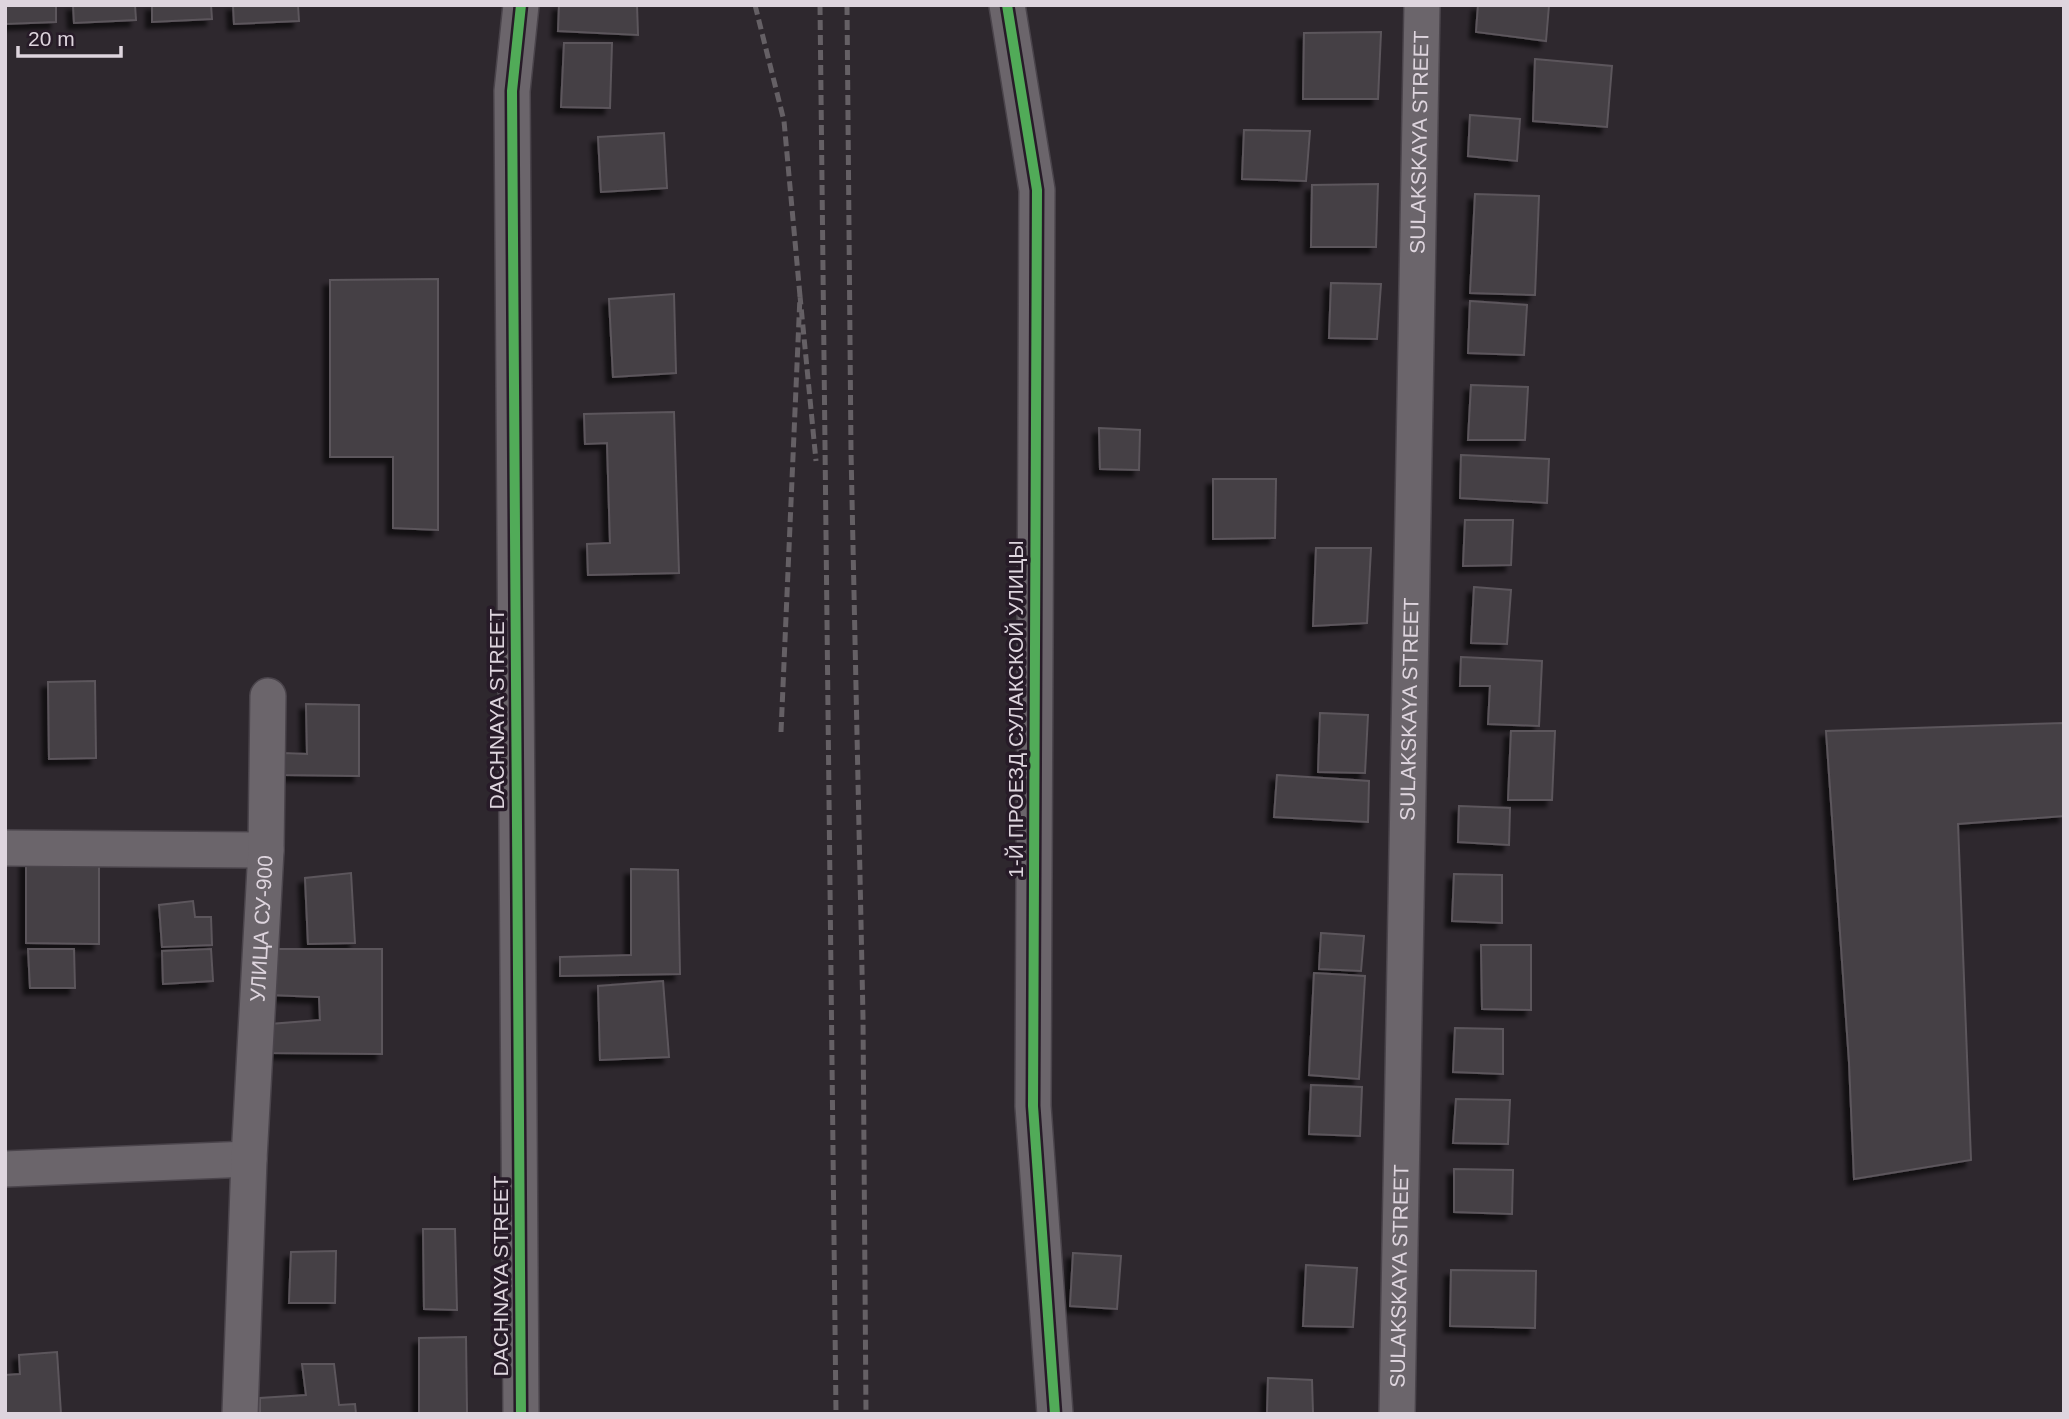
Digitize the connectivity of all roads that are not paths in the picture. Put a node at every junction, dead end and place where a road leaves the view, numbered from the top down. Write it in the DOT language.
graph roads {
  1 [pos="521,5"];
  2 [pos="1007,5"];
  3 [pos="1422,5"];
  4 [pos="268,696"];
  5 [pos="5,848"];
  6 [pos="266,850"];
  7 [pos="249,1160"];
  8 [pos="5,1169"];
  9 [pos="240,1414"];
  10 [pos="521,1414"];
  11 [pos="1055,1414"];
  12 [pos="1397,1414"];
  1 -- 10 [label="street, DACHNAYA STREET"];
  2 -- 11 [label="street, 1-Й ПРОЕЗД СУЛАКСКОЙ УЛИЦЫ"];
  3 -- 12 [label="street, SULAKSKAYA STREET"];
  4 -- 6 [label="street, УЛИЦА СУ-900"];
  5 -- 6 [label="street"];
  6 -- 7 [label="street, УЛИЦА СУ-900"];
  7 -- 8 [label="street"];
  7 -- 9 [label="street, УЛИЦА СУ-900"];
}
